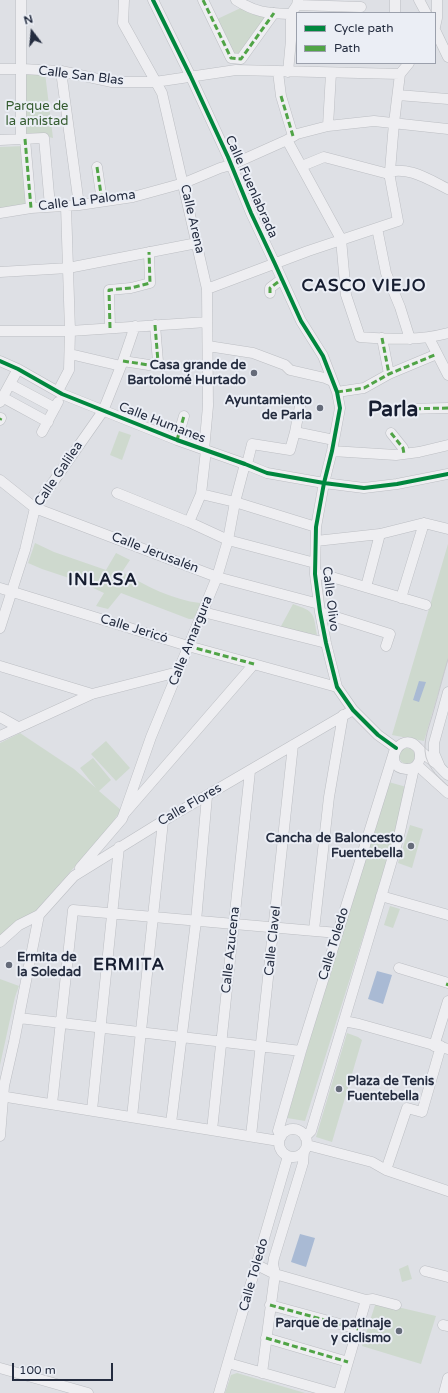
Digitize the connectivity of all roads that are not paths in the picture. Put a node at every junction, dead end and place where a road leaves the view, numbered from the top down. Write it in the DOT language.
graph roads {
  1 [pos="21,0"];
  2 [pos="124,0"];
  3 [pos="153,0"];
  4 [pos="203,0"];
  5 [pos="236,0"];
  6 [pos="396,0"];
  7 [pos="419,0"];
  8 [pos="437,0"];
  9 [pos="297,3"];
  10 [pos="360,7"];
  11 [pos="395,12"];
  12 [pos="425,12"];
  13 [pos="274,13"];
  14 [pos="291,14"];
  15 [pos="436,32"];
  16 [pos="448,32"];
  17 [pos="294,40"];
  18 [pos="448,57"];
  19 [pos="408,64"];
  20 [pos="22,68"];
  21 [pos="0,69"];
  22 [pos="328,70"];
  23 [pos="61,71"];
  24 [pos="283,72"];
  25 [pos="400,74"];
  26 [pos="190,75"];
  27 [pos="155,82"];
  28 [pos="398,94"];
  29 [pos="448,99"];
  30 [pos="394,122"];
  31 [pos="328,126"];
  32 [pos="448,129"];
  33 [pos="290,138"];
  34 [pos="24,139"];
  35 [pos="0,140"];
  36 [pos="231,165"];
  37 [pos="302,166"];
  38 [pos="97,167"];
  39 [pos="390,171"];
  40 [pos="184,183"];
  41 [pos="448,189"];
  42 [pos="102,201"];
  43 [pos="79,205"];
  44 [pos="50,206"];
  45 [pos="66,206"];
  46 [pos="31,208"];
  47 [pos="0,213"];
  48 [pos="377,228"];
  49 [pos="341,239"];
  50 [pos="197,243"];
  51 [pos="149,252"];
  52 [pos="275,264"];
  53 [pos="68,268"];
  54 [pos="0,272"];
  55 [pos="282,279"];
  56 [pos="207,289"];
  57 [pos="270,293"];
  58 [pos="207,322"];
  59 [pos="155,325"];
  60 [pos="135,326"];
  61 [pos="110,328"];
  62 [pos="0,331"];
  63 [pos="70,331"];
  64 [pos="448,333"];
  65 [pos="382,338"];
  66 [pos="429,338"];
  67 [pos="410,339"];
  68 [pos="208,346"];
  69 [pos="70,354"];
  70 [pos="436,354"];
  71 [pos="0,361"];
  72 [pos="122,363"];
  73 [pos="18,369"];
  74 [pos="388,374"];
  75 [pos="448,375"];
  76 [pos="332,382"];
  77 [pos="10,384"];
  78 [pos="337,392"];
  79 [pos="60,393"];
  80 [pos="1,400"];
  81 [pos="300,406"];
  82 [pos="55,408"];
  83 [pos="448,408"];
  84 [pos="406,409"];
  85 [pos="103,410"];
  86 [pos="184,416"];
  87 [pos="48,422"];
  88 [pos="42,432"];
  89 [pos="295,432"];
  90 [pos="391,433"];
  91 [pos="177,440"];
  92 [pos="334,440"];
  93 [pos="448,445"];
  94 [pos="205,450"];
  95 [pos="332,451"];
  96 [pos="404,454"];
  97 [pos="246,464"];
  98 [pos="448,474"];
  99 [pos="0,480"];
  100 [pos="324,483"];
  101 [pos="117,493"];
  102 [pos="201,494"];
  103 [pos="235,502"];
  104 [pos="35,508"];
  105 [pos="190,522"];
  106 [pos="424,523"];
  107 [pos="316,527"];
  108 [pos="448,529"];
  109 [pos="380,534"];
  110 [pos="228,540"];
  111 [pos="316,541"];
  112 [pos="315,563"];
  113 [pos="315,574"];
  114 [pos="217,577"];
  115 [pos="366,587"];
  116 [pos="0,588"];
  117 [pos="11,592"];
  118 [pos="401,598"];
  119 [pos="426,605"];
  120 [pos="320,608"];
  121 [pos="202,612"];
  122 [pos="0,628"];
  123 [pos="326,644"];
  124 [pos="188,646"];
  125 [pos="386,646"];
  126 [pos="254,664"];
  127 [pos="0,666"];
  128 [pos="178,672"];
  129 [pos="337,687"];
  130 [pos="448,692"];
  131 [pos="92,694"];
  132 [pos="353,710"];
  133 [pos="343,715"];
  134 [pos="0,717"];
  135 [pos="18,727"];
  136 [pos="0,736"];
  137 [pos="294,745"];
  138 [pos="395,750"];
  139 [pos="418,750"];
  140 [pos="416,766"];
  141 [pos="250,771"];
  142 [pos="445,771"];
  143 [pos="448,793"];
  144 [pos="206,796"];
  145 [pos="124,814"];
  146 [pos="163,821"];
  147 [pos="119,847"];
  148 [pos="74,876"];
  149 [pos="381,896"];
  150 [pos="113,913"];
  151 [pos="38,915"];
  152 [pos="448,915"];
  153 [pos="154,917"];
  154 [pos="196,921"];
  155 [pos="233,924"];
  156 [pos="274,928"];
  157 [pos="314,930"];
  158 [pos="338,933"];
  159 [pos="0,942"];
  160 [pos="399,968"];
  161 [pos="447,982"];
  162 [pos="448,1001"];
  163 [pos="19,1018"];
  164 [pos="344,1021"];
  165 [pos="61,1023"];
  166 [pos="101,1027"];
  167 [pos="141,1032"];
  168 [pos="181,1037"];
  169 [pos="222,1042"];
  170 [pos="261,1046"];
  171 [pos="441,1047"];
  172 [pos="301,1051"];
  173 [pos="2,1096"];
  174 [pos="52,1104"];
  175 [pos="92,1110"];
  176 [pos="132,1117"];
  177 [pos="171,1124"];
  178 [pos="212,1130"];
  179 [pos="0,1136"];
  180 [pos="251,1136"];
  181 [pos="280,1139"];
  182 [pos="305,1144"];
  183 [pos="288,1156"];
  184 [pos="386,1170"];
  185 [pos="448,1191"];
  186 [pos="257,1265"];
  187 [pos="425,1271"];
  188 [pos="275,1274"];
  189 [pos="448,1277"];
  190 [pos="366,1300"];
  191 [pos="270,1305"];
  192 [pos="396,1305"];
  193 [pos="358,1330"];
  194 [pos="266,1338"];
  195 [pos="348,1362"];
  196 [pos="228,1363"];
  197 [pos="0,1368"];
  198 [pos="262,1373"];
  199 [pos="448,1378"];
  200 [pos="446,1390"];
  201 [pos="88,1393"];
  202 [pos="219,1393"];
  203 [pos="334,1393"];
  204 [pos="339,1393"];
  1 -- 20 [label="street"];
  2 -- 27 [label="street, Calle Arena"];
  3 -- 26 [label="street, Calle Fuenlabrada"];
  4 -- 13 [label="street"];
  5 -- 13 [label="street"];
  6 -- 11 [label="street"];
  7 -- 12 [label="street"];
  8 -- 15 [label="street"];
  9 -- 10 [label="street"];
  9 -- 14 [label="street"];
  13 -- 14 [label="street"];
  14 -- 17 [label="street"];
  15 -- 16 [label="street"];
  15 -- 18 [label="street"];
  17 -- 24 [label="street"];
  19 -- 25 [label="street"];
  20 -- 21 [label="street, Calle San Blas"];
  20 -- 23 [label="street, Calle San Blas"];
  20 -- 34 [label="street"];
  22 -- 24 [label="street, Calle San Blas"];
  22 -- 25 [label="street, Calle San Blas"];
  22 -- 31 [label="street"];
  23 -- 27 [label="street, Calle San Blas"];
  23 -- 43 [label="street"];
  24 -- 26 [label="street, Calle San Blas"];
  24 -- 33 [label="street"];
  25 -- 28 [label="street"];
  26 -- 27 [label="street, Calle San Blas"];
  26 -- 36 [label="street, Calle Fuenlabrada"];
  27 -- 40 [label="street, Calle Arena"];
  28 -- 29 [label="street"];
  28 -- 30 [label="street"];
  30 -- 31 [label="street, Calle La Paloma"];
  30 -- 32 [label="street, Calle La Paloma"];
  30 -- 39 [label="street"];
  31 -- 33 [label="street, Calle La Paloma"];
  33 -- 36 [label="street, Calle La Paloma"];
  33 -- 37 [label="street"];
  34 -- 35 [label="street"];
  34 -- 44 [label="street"];
  34 -- 46 [label="street"];
  36 -- 40 [label="street, Calle La Paloma"];
  36 -- 52 [label="street, Calle Fuenlabrada"];
  37 -- 39 [label="street"];
  37 -- 49 [label="street"];
  38 -- 42 [label="street"];
  39 -- 41 [label="street"];
  39 -- 48 [label="street"];
  40 -- 42 [label="street, Calle La Paloma"];
  40 -- 50 [label="street, Calle Arena"];
  42 -- 43 [label="street, Calle La Paloma"];
  43 -- 45 [label="street, Calle La Paloma"];
  44 -- 45 [label="street, Calle La Paloma"];
  44 -- 46 [label="street, Calle La Paloma"];
  45 -- 53 [label="street"];
  46 -- 47 [label="street, Calle La Paloma"];
  48 -- 49 [label="street"];
  48 -- 67 [label="street"];
  49 -- 52 [label="street"];
  49 -- 65 [label="street"];
  50 -- 51 [label="street"];
  50 -- 56 [label="street, Calle Arena"];
  51 -- 53 [label="street"];
  51 -- 61 [label="street"];
  52 -- 55 [label="street, Calle Fuenlabrada"];
  52 -- 56 [label="street"];
  53 -- 54 [label="street"];
  53 -- 63 [label="street"];
  55 -- 57 [label="street"];
  55 -- 76 [label="street, Calle Fuenlabrada"];
  56 -- 58 [label="street, Calle Arena"];
  58 -- 59 [label="street"];
  58 -- 68 [label="street, Calle Arena"];
  59 -- 60 [label="street"];
  59 -- 72 [label="street"];
  60 -- 61 [label="street"];
  60 -- 72 [label="street, Calle Galilea"];
  61 -- 63 [label="street"];
  62 -- 63 [label="street"];
  63 -- 69 [label="street"];
  64 -- 66 [label="street"];
  65 -- 67 [label="street"];
  65 -- 74 [label="street"];
  66 -- 67 [label="street"];
  66 -- 70 [label="street"];
  68 -- 76 [label="street"];
  68 -- 94 [label="street, Calle Arena"];
  69 -- 72 [label="street"];
  69 -- 79 [label="street"];
  70 -- 74 [label="street"];
  70 -- 75 [label="street"];
  71 -- 73 [label="street, Calle Humanes"];
  72 -- 85 [label="street, Calle Galilea"];
  73 -- 77 [label="street"];
  73 -- 79 [label="street, Calle Humanes"];
  74 -- 78 [label="street"];
  76 -- 78 [label="street, Calle Olivo"];
  77 -- 80 [label="street"];
  77 -- 82 [label="street"];
  78 -- 92 [label="street, Calle Olivo"];
  79 -- 82 [label="street"];
  79 -- 85 [label="street, Calle Humanes"];
  80 -- 87 [label="street"];
  81 -- 89 [label="street"];
  82 -- 87 [label="street"];
  83 -- 84 [label="street"];
  85 -- 91 [label="street, Calle Humanes"];
  85 -- 104 [label="street, Calle Galilea"];
  86 -- 91 [label="street"];
  87 -- 88 [label="street"];
  89 -- 92 [label="street"];
  89 -- 97 [label="street, Calle Amargura"];
  90 -- 96 [label="street"];
  91 -- 94 [label="street, Calle Humanes"];
  92 -- 95 [label="street, Calle Olivo"];
  93 -- 96 [label="street"];
  94 -- 97 [label="street, Calle Humanes"];
  94 -- 102 [label="street, Calle Arena"];
  95 -- 96 [label="street"];
  95 -- 100 [label="street, Calle Olivo"];
  97 -- 100 [label="street, Calle Humanes"];
  97 -- 103 [label="street, Calle Amargura"];
  98 -- 100 [label="street, Calle Humanes"];
  99 -- 104 [label="street, Calle Jerusalén"];
  100 -- 107 [label="street, Calle Olivo"];
  101 -- 105 [label="street"];
  102 -- 103 [label="street"];
  102 -- 105 [label="street, Calle Arena"];
  103 -- 107 [label="street"];
  103 -- 110 [label="street, Calle Amargura"];
  104 -- 114 [label="street, Calle Jerusalén"];
  104 -- 117 [label="street, Calle Galilea"];
  105 -- 110 [label="street"];
  106 -- 108 [label="street"];
  106 -- 109 [label="street"];
  106 -- 118 [label="street"];
  107 -- 111 [label="street, Calle Olivo"];
  109 -- 111 [label="street"];
  109 -- 115 [label="street"];
  110 -- 112 [label="street"];
  110 -- 114 [label="street, Calle Amargura"];
  111 -- 112 [label="street, Calle Olivo"];
  112 -- 113 [label="street, Calle Olivo"];
  113 -- 115 [label="street"];
  113 -- 120 [label="street, Calle Olivo"];
  114 -- 120 [label="street, Calle Jerusalén"];
  114 -- 121 [label="street, Calle Amargura"];
  115 -- 118 [label="street"];
  116 -- 117 [label="street, Calle Jericó"];
  117 -- 122 [label="street, Calle Galilea"];
  117 -- 124 [label="street, Calle Jericó"];
  118 -- 119 [label="street"];
  120 -- 123 [label="street, Calle Olivo"];
  120 -- 125 [label="street, Calle Jerusalén"];
  121 -- 123 [label="street"];
  121 -- 124 [label="street, Calle Amargura"];
  123 -- 129 [label="street, Calle Olivo"];
  124 -- 126 [label="street, Calle Jericó"];
  124 -- 128 [label="street, Calle Amargura"];
  126 -- 129 [label="street, Calle Jericó"];
  126 -- 145 [label="street"];
  127 -- 131 [label="street"];
  128 -- 131 [label="street"];
  128 -- 145 [label="street, Calle Amargura"];
  129 -- 132 [label="street, Calle Olivo"];
  130 -- 142 [label="street"];
  131 -- 135 [label="street"];
  132 -- 133 [label="street, Calle Flores"];
  132 -- 138 [label="street, Calle Olivo"];
  133 -- 137 [label="street, Calle Flores"];
  133 -- 157 [label="street"];
  134 -- 135 [label="street"];
  135 -- 136 [label="street"];
  137 -- 141 [label="street, Calle Flores"];
  137 -- 156 [label="street, Calle Clavel"];
  138 -- 139 [label="street"];
  138 -- 140 [label="street"];
  138 -- 158 [label="street, Calle Toledo"];
  139 -- 140 [label="street"];
  139 -- 142 [label="street"];
  140 -- 143 [label="street"];
  140 -- 149 [label="street"];
  141 -- 144 [label="street, Calle Flores"];
  141 -- 155 [label="street, Calle Azucena"];
  144 -- 146 [label="street, Calle Flores"];
  144 -- 154 [label="street"];
  145 -- 148 [label="street"];
  146 -- 147 [label="street, Calle Flores"];
  146 -- 153 [label="street"];
  147 -- 148 [label="street, Calle Flores"];
  147 -- 150 [label="street"];
  148 -- 151 [label="street, Calle Flores"];
  149 -- 152 [label="street"];
  149 -- 164 [label="street"];
  150 -- 153 [label="street"];
  150 -- 165 [label="street"];
  150 -- 166 [label="street"];
  151 -- 159 [label="street"];
  151 -- 163 [label="street"];
  153 -- 154 [label="street"];
  153 -- 167 [label="street"];
  154 -- 155 [label="street"];
  154 -- 168 [label="street"];
  155 -- 156 [label="street"];
  155 -- 169 [label="street, Calle Azucena"];
  156 -- 157 [label="street"];
  156 -- 170 [label="street, Calle Clavel"];
  157 -- 158 [label="street"];
  158 -- 172 [label="street, Calle Toledo"];
  160 -- 161 [label="street"];
  162 -- 171 [label="street"];
  163 -- 165 [label="street"];
  163 -- 173 [label="street"];
  164 -- 171 [label="street"];
  164 -- 182 [label="street"];
  165 -- 166 [label="street"];
  165 -- 174 [label="street"];
  166 -- 167 [label="street"];
  166 -- 175 [label="street"];
  167 -- 168 [label="street"];
  167 -- 176 [label="street"];
  168 -- 169 [label="street"];
  168 -- 177 [label="street"];
  169 -- 170 [label="street"];
  169 -- 178 [label="street, Calle Azucena"];
  170 -- 172 [label="street"];
  170 -- 180 [label="street, Calle Clavel"];
  171 -- 184 [label="street"];
  172 -- 181 [label="street, Calle Toledo"];
  173 -- 174 [label="street"];
  173 -- 179 [label="street"];
  174 -- 175 [label="street"];
  175 -- 176 [label="street"];
  176 -- 177 [label="street"];
  177 -- 178 [label="street"];
  178 -- 180 [label="street"];
  180 -- 181 [label="street"];
  181 -- 182 [label="street"];
  181 -- 183 [label="street"];
  182 -- 183 [label="street"];
  182 -- 184 [label="street"];
  182 -- 188 [label="street"];
  183 -- 186 [label="street, Calle Toledo"];
  184 -- 185 [label="street"];
  186 -- 188 [label="street"];
  186 -- 196 [label="street, Calle Toledo"];
  187 -- 189 [label="street"];
  188 -- 190 [label="street"];
  188 -- 191 [label="street"];
  190 -- 192 [label="street"];
  190 -- 193 [label="street"];
  191 -- 193 [label="street"];
  191 -- 194 [label="street"];
  193 -- 195 [label="street"];
  194 -- 195 [label="street"];
  194 -- 198 [label="street"];
  195 -- 204 [label="street"];
  196 -- 198 [label="street"];
  196 -- 202 [label="street, Calle Toledo"];
  197 -- 201 [label="street"];
  198 -- 203 [label="street"];
  199 -- 200 [label="street"];
}
